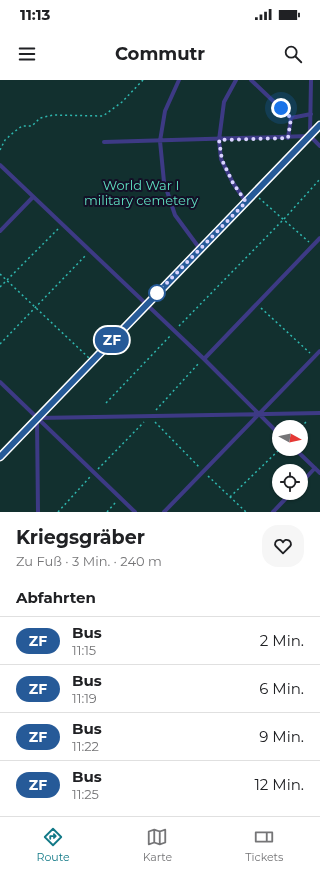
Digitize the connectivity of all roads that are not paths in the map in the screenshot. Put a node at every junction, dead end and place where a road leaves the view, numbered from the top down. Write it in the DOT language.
graph roads {
  1 [pos="179,80"];
  2 [pos="236,80"];
  3 [pos="251,80"];
  4 [pos="311,80"];
  5 [pos="311,114"];
  6 [pos="291,118"];
  7 [pos="320,125"];
  8 [pos="310,136"];
  9 [pos="288,138"];
  10 [pos="219,140"];
  11 [pos="160,141"];
  12 [pos="104,142"];
  13 [pos="320,146"];
  14 [pos="0,165"];
  15 [pos="33,196"];
  16 [pos="246,202"];
  17 [pos="0,231"];
  18 [pos="320,238"];
  19 [pos="200,249"];
  20 [pos="146,304"];
  21 [pos="320,351"];
  22 [pos="204,359"];
  23 [pos="0,382"];
  24 [pos="320,413"];
  25 [pos="259,414"];
  26 [pos="37,418"];
  27 [pos="272,427"];
  28 [pos="302,456"];
  29 [pos="0,457"];
  30 [pos="315,468"];
  31 [pos="320,473"];
  32 [pos="308,475"];
  33 [pos="284,500"];
  34 [pos="38,512"];
  35 [pos="135,512"];
  36 [pos="164,512"];
  37 [pos="273,512"];
  1 -- 11 [label="lane"];
  2 -- 10 [label="lane"];
  3 -- 6 [label="lane"];
  4 -- 5 [label="lane"];
  5 -- 6 [label="lane"];
  5 -- 8 [label="lane"];
  6 -- 9 [label="lane"];
  7 -- 8 [label="lane"];
  8 -- 9 [label="lane"];
  8 -- 13 [label="lane"];
  8 -- 16 [label="lane"];
  9 -- 10 [label="lane"];
  10 -- 11 [label="lane"];
  10 -- 16 [label="lane"];
  11 -- 12 [label="lane"];
  11 -- 19 [label="lane"];
  14 -- 15 [label="lane"];
  15 -- 17 [label="lane"];
  15 -- 20 [label="lane"];
  16 -- 19 [label="lane"];
  18 -- 22 [label="lane"];
  19 -- 20 [label="lane"];
  20 -- 22 [label="lane"];
  20 -- 26 [label="lane"];
  21 -- 25 [label="lane"];
  22 -- 25 [label="lane"];
  23 -- 26 [label="lane"];
  24 -- 25 [label="lane"];
  25 -- 26 [label="lane"];
  25 -- 27 [label="lane"];
  25 -- 36 [label="lane"];
  26 -- 29 [label="lane"];
  26 -- 34 [label="lane"];
  26 -- 35 [label="lane"];
  28 -- 30 [label="lane"];
  30 -- 31 [label="lane"];
  30 -- 32 [label="lane"];
  33 -- 37 [label="lane"];
}
